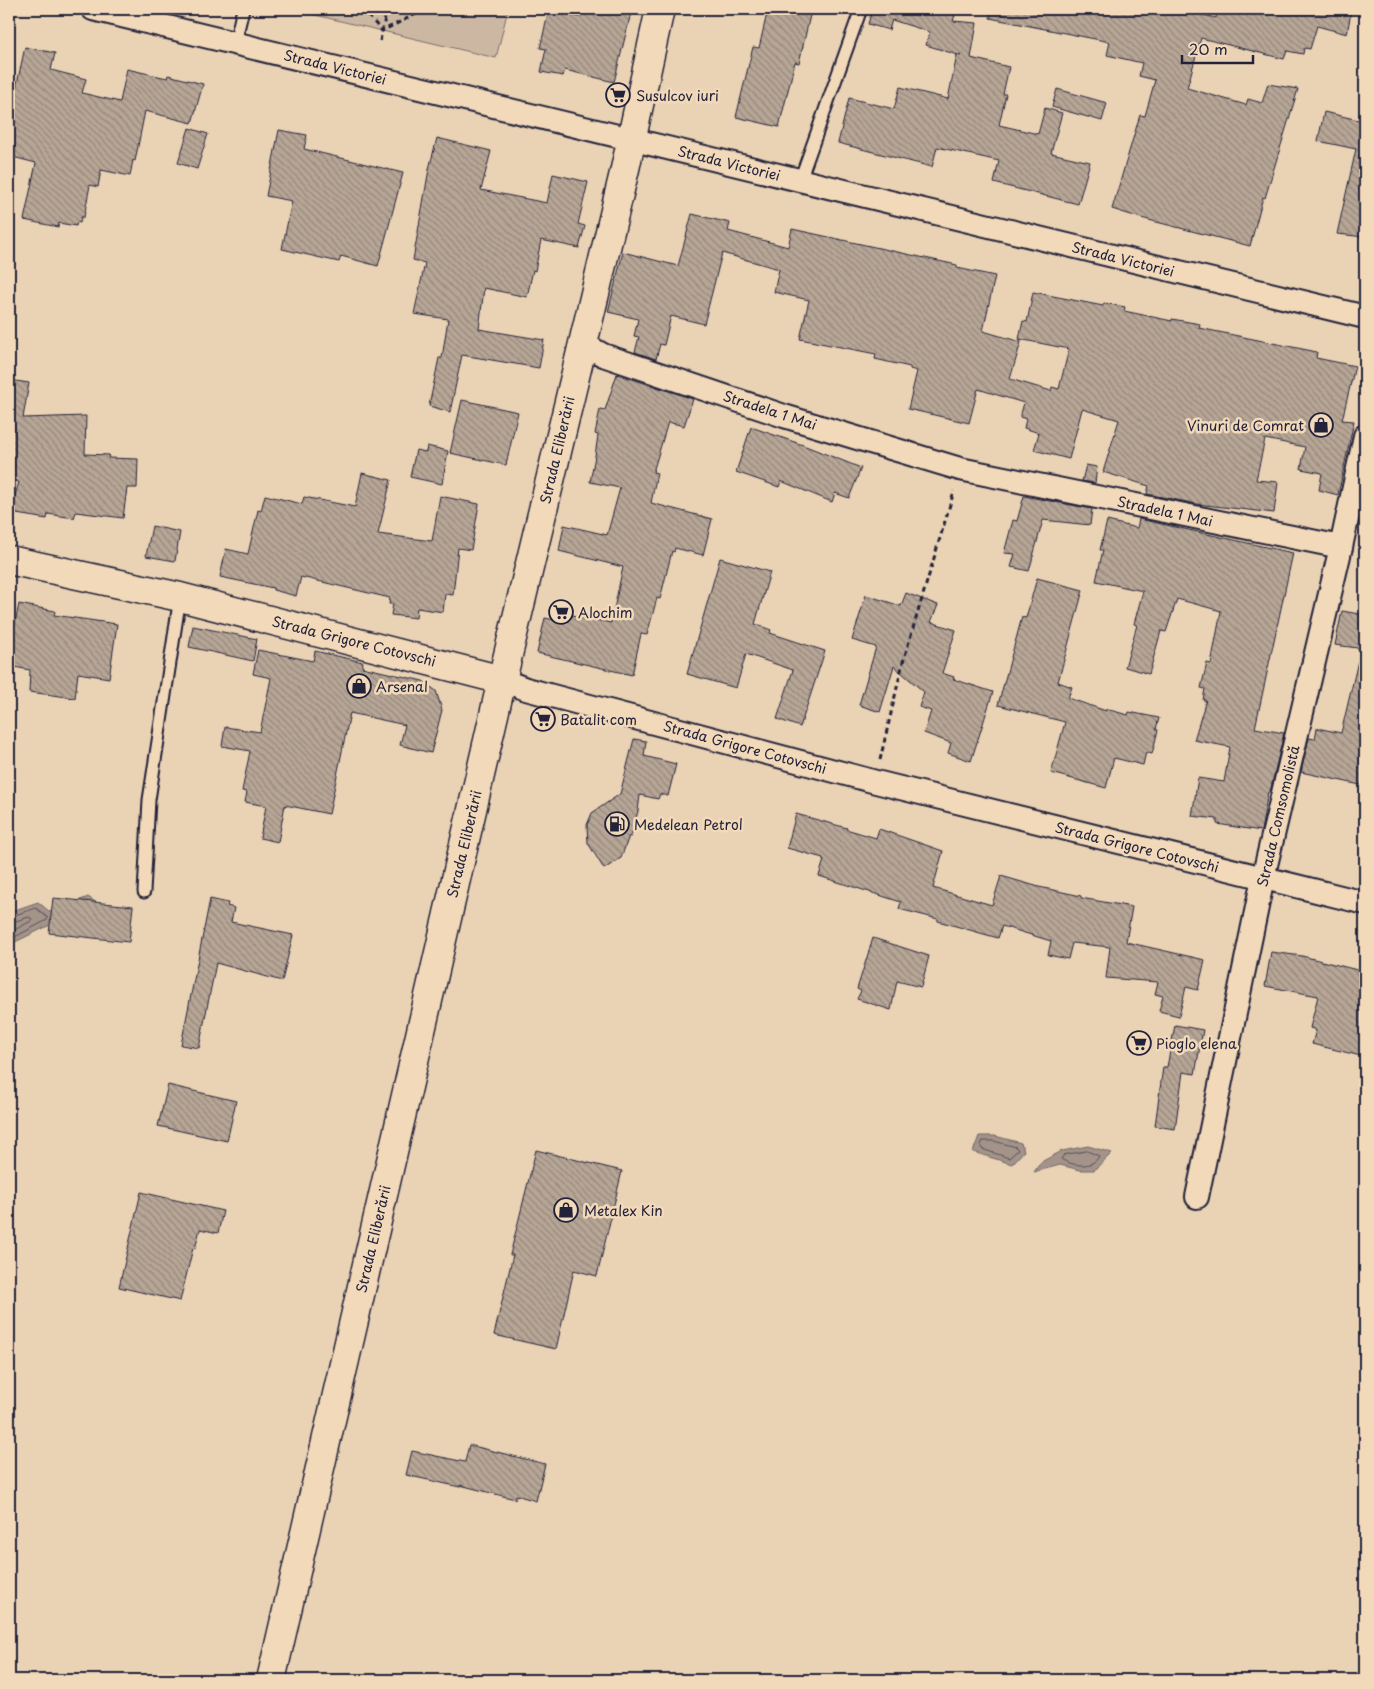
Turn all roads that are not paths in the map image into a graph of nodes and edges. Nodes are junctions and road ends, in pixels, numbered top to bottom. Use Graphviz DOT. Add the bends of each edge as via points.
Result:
graph roads {
  1 [pos="93,9"];
  2 [pos="243,9"];
  3 [pos="660,9"];
  4 [pos="861,9"];
  5 [pos="234,43"];
  6 [pos="632,139"];
  7 [pos="800,180"];
  8 [pos="1365,318"];
  9 [pos="582,343"];
  10 [pos="1365,436"];
  11 [pos="1341,547"];
  12 [pos="9,560"];
  13 [pos="180,597"];
  14 [pos="502,680"];
  15 [pos="1263,878"];
  16 [pos="144,892"];
  17 [pos="1365,903"];
  18 [pos="1197,1197"];
  19 [pos="271,1680"];
  1 -- 5 [label="street, Strada Victoriei"];
  2 -- 5 [label="lane"];
  3 -- 6 [label="main road, Strada Eliberării"];
  4 -- 7 [label="lane"];
  5 -- 6 [label="street, Strada Victoriei"];
  6 -- 7 [label="street, Strada Victoriei"];
  6 -- 9 [label="main road, Strada Eliberării"];
  7 -- 8 [label="street, Strada Victoriei"];
  9 -- 11 [label="street, Stradela 1 Mai" via="603,355 784,416 960,469"];
  9 -- 14 [label="main road, Strada Eliberării"];
  10 -- 11 [label="street, Strada Comsomolistă"];
  11 -- 15 [label="street, Strada Comsomolistă"];
  12 -- 13 [label="main road, Strada Grigore Cotovschi"];
  13 -- 14 [label="main road, Strada Grigore Cotovschi"];
  13 -- 16 [label="lane" via="149,800"];
  14 -- 15 [label="street, Strada Grigore Cotovschi" via="876,782"];
  14 -- 19 [label="main road, Strada Eliberării"];
  15 -- 17 [label="street, Strada Grigore Cotovschi"];
  15 -- 18 [label="street, Strada Comsomolistă"];
}
